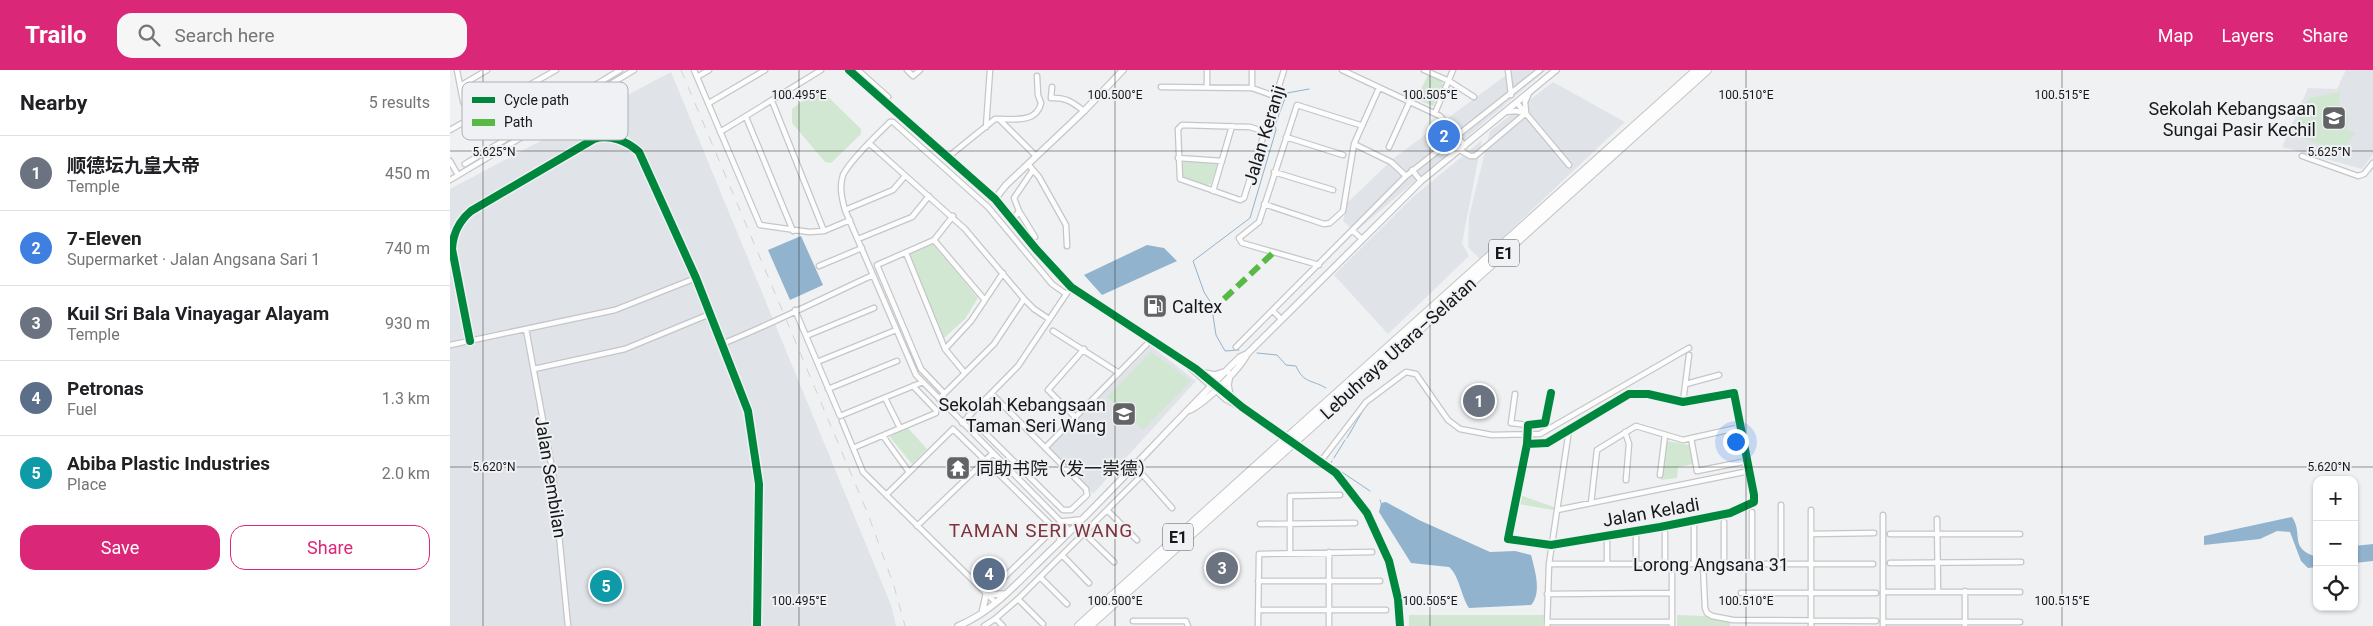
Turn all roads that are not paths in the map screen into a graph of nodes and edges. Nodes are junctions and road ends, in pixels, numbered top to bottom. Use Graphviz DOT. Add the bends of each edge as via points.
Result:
graph roads {
  1 [pos="456,70"];
  2 [pos="487,70"];
  3 [pos="556,70"];
  4 [pos="620,70"];
  5 [pos="634,70"];
  6 [pos="694,70"];
  7 [pos="709,70"];
  8 [pos="765,70"];
  9 [pos="821,70"];
  10 [pos="849,70"];
  11 [pos="858,70"];
  12 [pos="906,70"];
  13 [pos="920,70"];
  14 [pos="990,70"];
  15 [pos="1122,70"];
  16 [pos="1206,70"];
  17 [pos="1252,70"];
  18 [pos="1284,70"];
  19 [pos="1342,70"];
  20 [pos="1424,70"];
  21 [pos="1453,70"];
  22 [pos="1502,70"];
  23 [pos="1540,70"];
  24 [pos="1556,70"];
  25 [pos="1697,70"];
  26 [pos="1707,70"];
  27 [pos="1508,72"];
  28 [pos="1037,76"];
  29 [pos="697,77"];
  30 [pos="1448,81"];
  31 [pos="467,82"];
  32 [pos="535,82"];
  33 [pos="600,82"];
  34 [pos="614,82"];
  35 [pos="460,86"];
  36 [pos="1052,87"];
  37 [pos="1161,87"];
  38 [pos="1207,87"];
  39 [pos="1252,88"];
  40 [pos="1378,88"];
  41 [pos="1529,93"];
  42 [pos="462,95"];
  43 [pos="1511,95"];
  44 [pos="888,97"];
  45 [pos="1474,97"];
  46 [pos="1277,98"];
  47 [pos="772,101"];
  48 [pos="1409,102"];
  49 [pos="1517,102"];
  50 [pos="709,103"];
  51 [pos="1084,111"];
  52 [pos="1506,112"];
  53 [pos="1435,113"];
  54 [pos="1526,113"];
  55 [pos="746,117"];
  56 [pos="999,119"];
  57 [pos="462,124"];
  58 [pos="1360,125"];
  59 [pos="986,126"];
  60 [pos="1232,126"];
  61 [pos="450,130"];
  62 [pos="720,132"];
  63 [pos="1266,132"];
  64 [pos="1457,135"];
  65 [pos="1286,137"];
  66 [pos="505,140"];
  67 [pos="594,140"];
  68 [pos="614,140"];
  69 [pos="515,141"];
  70 [pos="870,144"];
  71 [pos="1354,144"];
  72 [pos="1389,147"];
  73 [pos="1462,148"];
  74 [pos="1343,155"];
  75 [pos="478,156"];
  76 [pos="1036,156"];
  77 [pos="2302,156"];
  78 [pos="948,157"];
  79 [pos="1178,158"];
  80 [pos="450,161"];
  81 [pos="481,161"];
  82 [pos="1222,161"];
  83 [pos="2373,163"];
  84 [pos="465,164"];
  85 [pos="1028,164"];
  86 [pos="1569,165"];
  87 [pos="1033,170"];
  88 [pos="1412,170"];
  89 [pos="1274,172"];
  90 [pos="458,175"];
  91 [pos="905,176"];
  92 [pos="1406,176"];
  93 [pos="450,180"];
  94 [pos="1421,181"];
  95 [pos="1333,190"];
  96 [pos="1213,191"];
  97 [pos="929,196"];
  98 [pos="995,199"];
  99 [pos="1264,204"];
  100 [pos="846,210"];
  101 [pos="1019,211"];
  102 [pos="953,216"];
  103 [pos="850,220"];
  104 [pos="1012,220"];
  105 [pos="793,231"];
  106 [pos="824,231"];
  107 [pos="1353,231"];
  108 [pos="1035,237"];
  109 [pos="858,239"];
  110 [pos="1362,239"];
  111 [pos="934,240"];
  112 [pos="1067,246"];
  113 [pos="862,248"];
  114 [pos="906,253"];
  115 [pos="1319,264"];
  116 [pos="818,266"];
  117 [pos="1003,273"];
  118 [pos="874,275"];
  119 [pos="696,278"];
  120 [pos="1071,287"];
  121 [pos="1066,294"];
  122 [pos="984,299"];
  123 [pos="1024,299"];
  124 [pos="1278,306"];
  125 [pos="874,308"];
  126 [pos="795,310"];
  127 [pos="1273,311"];
  128 [pos="710,314"];
  129 [pos="1284,317"];
  130 [pos="1049,319"];
  131 [pos="526,330"];
  132 [pos="896,330"];
  133 [pos="1053,331"];
  134 [pos="806,336"];
  135 [pos="1151,340"];
  136 [pos="470,341"];
  137 [pos="722,344"];
  138 [pos="450,345"];
  139 [pos="1236,346"];
  140 [pos="1689,348"];
  141 [pos="945,349"];
  142 [pos="1084,349"];
  143 [pos="1689,355"];
  144 [pos="897,361"];
  145 [pos="817,362"];
  146 [pos="534,368"];
  147 [pos="964,372"];
  148 [pos="1228,372"];
  149 [pos="1119,373"];
  150 [pos="1200,374"];
  151 [pos="1719,375"];
  152 [pos="923,382"];
  153 [pos="1686,384"];
  154 [pos="913,386"];
  155 [pos="1214,386"];
  156 [pos="828,389"];
  157 [pos="944,393"];
  158 [pos="1551,393"];
  159 [pos="992,394"];
  160 [pos="1515,394"];
  161 [pos="1203,396"];
  162 [pos="885,398"];
  163 [pos="1228,398"];
  164 [pos="938,399"];
  165 [pos="1684,402"];
  166 [pos="968,416"];
  167 [pos="1075,417"];
  168 [pos="842,421"];
  169 [pos="962,422"];
  170 [pos="1528,425"];
  171 [pos="1741,427"];
  172 [pos="900,428"];
  173 [pos="1569,430"];
  174 [pos="1625,432"];
  175 [pos="1299,433"];
  176 [pos="1528,434"];
  177 [pos="1665,434"];
  178 [pos="883,436"];
  179 [pos="1691,438"];
  180 [pos="1527,444"];
  181 [pos="853,448"];
  182 [pos="1044,448"];
  183 [pos="1280,450"];
  184 [pos="993,453"];
  185 [pos="986,460"];
  186 [pos="1321,461"];
  187 [pos="1747,461"];
  188 [pos="1134,466"];
  189 [pos="1749,471"];
  190 [pos="909,472"];
  191 [pos="1142,475"];
  192 [pos="1660,475"];
  193 [pos="1626,480"];
  194 [pos="886,495"];
  195 [pos="1340,495"];
  196 [pos="1591,503"];
  197 [pos="1781,505"];
  198 [pos="1172,508"];
  199 [pos="1107,510"];
  200 [pos="1558,510"];
  201 [pos="1811,510"];
  202 [pos="1752,512"];
  203 [pos="1882,515"];
  204 [pos="1937,518"];
  205 [pos="1082,519"];
  206 [pos="1061,522"];
  207 [pos="1724,522"];
  208 [pos="1355,523"];
  209 [pos="1260,524"];
  210 [pos="1290,524"];
  211 [pos="917,526"];
  212 [pos="1694,526"];
  213 [pos="1054,528"];
  214 [pos="1070,531"];
  215 [pos="1084,532"];
  216 [pos="1665,533"];
  217 [pos="1874,533"];
  218 [pos="1937,533"];
  219 [pos="1811,534"];
  220 [pos="1890,534"];
  221 [pos="2020,534"];
  222 [pos="1636,536"];
  223 [pos="1137,540"];
  224 [pos="1059,542"];
  225 [pos="1607,542"];
  226 [pos="1551,545"];
  227 [pos="1290,552"];
  228 [pos="1329,552"];
  229 [pos="1372,552"];
  230 [pos="1062,555"];
  231 [pos="1114,562"];
  232 [pos="1938,562"];
  233 [pos="2021,562"];
  234 [pos="1890,563"];
  235 [pos="1549,564"];
  236 [pos="1608,564"];
  237 [pos="1636,564"];
  238 [pos="1665,564"];
  239 [pos="1672,564"];
  240 [pos="1694,564"];
  241 [pos="1703,564"];
  242 [pos="1724,564"];
  243 [pos="1752,564"];
  244 [pos="1781,564"];
  245 [pos="1811,564"];
  246 [pos="1873,564"];
  247 [pos="1040,577"];
  248 [pos="1258,581"];
  249 [pos="1328,581"];
  250 [pos="1380,581"];
  251 [pos="1089,583"];
  252 [pos="1965,591"];
  253 [pos="1007,592"];
  254 [pos="1883,592"];
  255 [pos="1938,592"];
  256 [pos="2020,592"];
  257 [pos="1672,593"];
  258 [pos="1741,593"];
  259 [pos="1811,593"];
  260 [pos="1876,593"];
  261 [pos="1547,594"];
  262 [pos="986,596"];
  263 [pos="1018,599"];
  264 [pos="993,604"];
  265 [pos="1067,604"];
  266 [pos="1258,610"];
  267 [pos="1328,610"];
  268 [pos="1386,610"];
  269 [pos="981,614"];
  270 [pos="996,619"];
  271 [pos="1133,621"];
  272 [pos="1876,621"];
  273 [pos="2020,622"];
  274 [pos="968,624"];
  275 [pos="1043,624"];
  276 [pos="1547,624"];
  277 [pos="1672,624"];
  278 [pos="1811,624"];
  279 [pos="1883,624"];
  280 [pos="1965,624"];
  281 [pos="568,626"];
  282 [pos="757,626"];
  283 [pos="958,626"];
  284 [pos="984,626"];
  285 [pos="1003,626"];
  286 [pos="1079,626"];
  287 [pos="1089,626"];
  288 [pos="1188,626"];
  289 [pos="1258,626"];
  290 [pos="1328,626"];
  291 [pos="1400,626"];
  1 -- 35 [label="street"];
  2 -- 31 [label="street"];
  3 -- 32 [label="street"];
  4 -- 33 [label="street"];
  5 -- 34 [label="street"];
  6 -- 29 [label="street"];
  7 -- 29 [label="street"];
  8 -- 50 [label="street"];
  9 -- 47 [label="street"];
  10 -- 78 [label="street"];
  11 -- 44 [label="street"];
  12 -- 13 [label="street" via="913,76"];
  14 -- 59 [label="street"];
  15 -- 51 [label="street"];
  16 -- 38 [label="street"];
  17 -- 39 [label="street"];
  18 -- 46 [label="street, Jalan Keranji"];
  19 -- 40 [label="street"];
  20 -- 30 [label="street"];
  21 -- 30 [label="street"];
  22 -- 27 [label="street"];
  23 -- 43 [label="street"];
  24 -- 41 [label="street"];
  25 -- 175 [label="highway, Lebuhraya Utara–Selatan / E1"];
  26 -- 175 [label="highway, Lebuhraya Utara–Selatan / E1"];
  27 -- 43 [label="street"];
  28 -- 56 [label="street" via="1041,103 1038,111 1027,118"];
  29 -- 50 [label="street"];
  30 -- 45 [label="street"];
  30 -- 53 [label="street"];
  35 -- 42 [label="street"];
  36 -- 51 [label="street" via="1051,98 1069,100"];
  37 -- 38 [label="street"];
  38 -- 39 [label="street"];
  39 -- 46 [label="street"];
  40 -- 48 [label="street"];
  40 -- 58 [label="street"];
  41 -- 49 [label="street"];
  41 -- 54 [label="street" via="1525,102"];
  43 -- 64 [label="street"];
  46 -- 63 [label="street, Jalan Keranji"];
  47 -- 55 [label="street"];
  47 -- 106 [label="street"];
  48 -- 53 [label="street"];
  48 -- 72 [label="street"];
  49 -- 52 [label="street"];
  49 -- 54 [label="street"];
  50 -- 62 [label="street"];
  51 -- 76 [label="street"];
  52 -- 54 [label="street"];
  52 -- 73 [label="street"];
  53 -- 64 [label="street"];
  54 -- 73 [label="street" via="1473,156"];
  54 -- 86 [label="street"];
  55 -- 62 [label="street"];
  55 -- 105 [label="street"];
  56 -- 59 [label="street"];
  56 -- 76 [label="street"];
  57 -- 61 [label="street"];
  58 -- 65 [label="street" via="1298,105"];
  58 -- 71 [label="street"];
  59 -- 78 [label="street"];
  60 -- 63 [label="street"];
  60 -- 79 [label="street" via="1179,127"];
  60 -- 82 [label="street"];
  62 -- 105 [label="street" via="758,223 763,227"];
  63 -- 96 [label="street, Jalan Keranji" via="1242,199"];
  64 -- 73 [label="street"];
  64 -- 88 [label="street"];
  65 -- 74 [label="street"];
  65 -- 89 [label="street"];
  66 -- 75 [label="street"];
  67 -- 136 [label="street" via="471,211 461,220 452,240 452,249"];
  68 -- 119 [label="street" via="623,141 639,152"];
  69 -- 81 [label="street"];
  70 -- 91 [label="street"];
  70 -- 100 [label="street" via="843,176 841,191"];
  70 -- 121 [label="street" via="893,122 988,207 1052,284"];
  71 -- 92 [label="street" via="1391,162"];
  71 -- 99 [label="street" via="1343,211 1330,223 1324,224"];
  73 -- 94 [label="street"];
  75 -- 81 [label="street"];
  75 -- 84 [label="street"];
  76 -- 85 [label="street"];
  77 -- 83 [label="street" via="2358,176"];
  78 -- 98 [label="street"];
  79 -- 82 [label="street"];
  79 -- 96 [label="street" via="1180,178"];
  80 -- 90 [label="street"];
  81 -- 90 [label="street"];
  82 -- 96 [label="street"];
  85 -- 87 [label="street"];
  85 -- 98 [label="street"];
  87 -- 101 [label="street" via="1014,198"];
  87 -- 112 [label="street" via="1066,225"];
  88 -- 92 [label="street"];
  88 -- 94 [label="street"];
  89 -- 95 [label="street"];
  89 -- 99 [label="street"];
  90 -- 93 [label="street"];
  91 -- 97 [label="street"];
  91 -- 100 [label="street" via="893,190"];
  92 -- 107 [label="street"];
  94 -- 110 [label="street"];
  97 -- 102 [label="street"];
  97 -- 109 [label="street" via="912,217"];
  98 -- 104 [label="street"];
  99 -- 115 [label="street" via="1257,224 1240,237 1242,243"];
  100 -- 103 [label="street"];
  101 -- 104 [label="street"];
  101 -- 108 [label="street"];
  102 -- 111 [label="street"];
  102 -- 117 [label="street"];
  103 -- 106 [label="street"];
  103 -- 109 [label="street"];
  104 -- 120 [label="street"];
  105 -- 106 [label="street"];
  107 -- 110 [label="street"];
  107 -- 115 [label="street"];
  109 -- 113 [label="street"];
  110 -- 129 [label="street"];
  111 -- 114 [label="street"];
  111 -- 122 [label="street"];
  113 -- 116 [label="street"];
  113 -- 118 [label="street"];
  114 -- 141 [label="street"];
  114 -- 157 [label="street" via="877,265 921,369"];
  115 -- 124 [label="street"];
  117 -- 122 [label="street"];
  117 -- 123 [label="street"];
  118 -- 126 [label="street"];
  118 -- 132 [label="street"];
  119 -- 128 [label="street"];
  119 -- 131 [label="street" via="615,310"];
  120 -- 121 [label="street"];
  120 -- 135 [label="street"];
  121 -- 130 [label="street"];
  122 -- 141 [label="street" via="971,321"];
  123 -- 130 [label="street"];
  123 -- 147 [label="street" via="994,344"];
  124 -- 127 [label="street"];
  124 -- 129 [label="street"];
  125 -- 134 [label="street"];
  126 -- 134 [label="street"];
  126 -- 137 [label="street" via="775,323"];
  127 -- 129 [label="street"];
  127 -- 139 [label="street"];
  128 -- 137 [label="street"];
  128 -- 146 [label="street" via="625,349"];
  129 -- 148 [label="street" via="1244,360"];
  130 -- 159 [label="street" via="1018,366"];
  131 -- 136 [label="street"];
  131 -- 146 [label="street, Jalan Sembilan"];
  132 -- 145 [label="street"];
  132 -- 152 [label="street" via="916,375"];
  133 -- 142 [label="street"];
  134 -- 145 [label="street"];
  135 -- 149 [label="street"];
  135 -- 150 [label="street"];
  136 -- 138 [label="street"];
  137 -- 282 [label="street" via="748,411 758,473"];
  140 -- 176 [label="street" via="1545,433"];
  141 -- 147 [label="street"];
  142 -- 149 [label="street"];
  142 -- 167 [label="street" via="1048,390"];
  143 -- 153 [label="street"];
  144 -- 156 [label="street"];
  145 -- 156 [label="street"];
  146 -- 281 [label="street, Jalan Sembilan" via="553,474"];
  147 -- 157 [label="street"];
  148 -- 150 [label="street"];
  148 -- 155 [label="street"];
  148 -- 163 [label="street"];
  149 -- 167 [label="street"];
  150 -- 155 [label="street"];
  150 -- 161 [label="street"];
  151 -- 153 [label="street"];
  152 -- 154 [label="street"];
  152 -- 164 [label="street"];
  153 -- 165 [label="street"];
  154 -- 162 [label="street"];
  154 -- 172 [label="street" via="936,411"];
  155 -- 161 [label="street"];
  155 -- 163 [label="street"];
  156 -- 162 [label="street" via="841,416"];
  157 -- 164 [label="street"];
  158 -- 170 [label="street" via="1545,423"];
  159 -- 166 [label="street"];
  159 -- 182 [label="street"];
  160 -- 170 [label="street" via="1511,422"];
  161 -- 163 [label="street"];
  161 -- 188 [label="street"];
  162 -- 172 [label="street"];
  163 -- 186 [label="street"];
  164 -- 169 [label="street"];
  165 -- 171 [label="street" via="1734,393"];
  165 -- 173 [label="street" via="1648,394 1629,394"];
  166 -- 169 [label="street"];
  166 -- 182 [label="street" via="1063,510 1071,510 1087,495 1086,489"];
  167 -- 182 [label="street"];
  168 -- 181 [label="street"];
  169 -- 184 [label="street"];
  170 -- 176 [label="street"];
  171 -- 179 [label="street"];
  171 -- 187 [label="street"];
  172 -- 178 [label="street"];
  173 -- 180 [label="street" via="1547,443"];
  173 -- 200 [label="street"];
  174 -- 177 [label="street" via="1640,426"];
  174 -- 193 [label="street" via="1629,442"];
  174 -- 196 [label="street" via="1597,450"];
  175 -- 183 [label="highway, Lebuhraya Utara–Selatan / E1, bridge"];
  176 -- 180 [label="street"];
  176 -- 186 [label="street" via="1492,435 1460,429 1448,420 1416,374 1406,372 1366,402"];
  177 -- 179 [label="street" via="1679,439"];
  177 -- 192 [label="street"];
  178 -- 181 [label="street"];
  178 -- 190 [label="street"];
  179 -- 187 [label="street" via="1697,471"];
  180 -- 226 [label="street, Jalan Keladi" via="1508,539"];
  181 -- 194 [label="street" via="861,469"];
  183 -- 286 [label="highway, Lebuhraya Utara–Selatan / E1"];
  183 -- 287 [label="highway, Lebuhraya Utara–Selatan / E1"];
  184 -- 185 [label="street"];
  184 -- 206 [label="street"];
  185 -- 190 [label="street" via="953,429"];
  185 -- 211 [label="street"];
  185 -- 213 [label="street"];
  186 -- 291 [label="street" via="1348,486 1367,513 1394,579"];
  187 -- 189 [label="street"];
  188 -- 191 [label="street"];
  188 -- 205 [label="street"];
  189 -- 196 [label="street"];
  189 -- 226 [label="street, Jalan Keladi" via="1754,502 1748,506 1721,514"];
  190 -- 194 [label="street"];
  191 -- 198 [label="street"];
  191 -- 199 [label="street"];
  194 -- 211 [label="street"];
  195 -- 210 [label="street" via="1290,496"];
  196 -- 200 [label="street"];
  197 -- 244 [label="street"];
  199 -- 215 [label="street"];
  199 -- 223 [label="street"];
  200 -- 226 [label="street"];
  201 -- 219 [label="street"];
  202 -- 243 [label="street"];
  203 -- 254 [label="street"];
  204 -- 218 [label="street"];
  205 -- 206 [label="street"];
  205 -- 214 [label="street"];
  206 -- 213 [label="street"];
  206 -- 214 [label="street"];
  206 -- 224 [label="street"];
  207 -- 242 [label="street"];
  208 -- 210 [label="street"];
  209 -- 210 [label="street"];
  210 -- 227 [label="street"];
  211 -- 262 [label="street"];
  212 -- 240 [label="street"];
  213 -- 262 [label="street"];
  214 -- 224 [label="street"];
  215 -- 230 [label="street"];
  215 -- 231 [label="street"];
  216 -- 238 [label="street"];
  217 -- 219 [label="street"];
  218 -- 220 [label="street"];
  218 -- 221 [label="street"];
  218 -- 232 [label="street"];
  219 -- 245 [label="street"];
  222 -- 237 [label="street"];
  224 -- 253 [label="street"];
  225 -- 236 [label="street"];
  226 -- 235 [label="street"];
  227 -- 228 [label="street"];
  227 -- 248 [label="street" via="1259,554"];
  228 -- 229 [label="street"];
  228 -- 249 [label="street"];
  230 -- 247 [label="street"];
  230 -- 251 [label="street"];
  232 -- 233 [label="street"];
  232 -- 234 [label="street"];
  232 -- 255 [label="street"];
  235 -- 236 [label="street, Lorong Angsana 31"];
  235 -- 261 [label="street"];
  236 -- 237 [label="street, Lorong Angsana 31"];
  237 -- 238 [label="street, Lorong Angsana 31"];
  238 -- 239 [label="street, Lorong Angsana 31"];
  239 -- 240 [label="street, Lorong Angsana 31"];
  239 -- 257 [label="street"];
  240 -- 241 [label="street, Lorong Angsana 31"];
  241 -- 242 [label="street, Lorong Angsana 31"];
  241 -- 278 [label="street" via="1706,611 1712,616 1742,621"];
  242 -- 243 [label="street, Lorong Angsana 31"];
  243 -- 244 [label="street, Lorong Angsana 31"];
  244 -- 245 [label="street, Lorong Angsana 31"];
  245 -- 246 [label="street, Lorong Angsana 31"];
  245 -- 259 [label="street"];
  247 -- 263 [label="street"];
  247 -- 265 [label="street"];
  248 -- 249 [label="street"];
  248 -- 266 [label="street"];
  249 -- 250 [label="street"];
  249 -- 267 [label="street"];
  252 -- 255 [label="street"];
  252 -- 256 [label="street"];
  252 -- 280 [label="street"];
  253 -- 262 [label="street"];
  253 -- 264 [label="street"];
  254 -- 255 [label="street"];
  254 -- 279 [label="street"];
  257 -- 261 [label="street"];
  257 -- 277 [label="street"];
  258 -- 259 [label="street"];
  259 -- 260 [label="street"];
  259 -- 278 [label="street"];
  261 -- 276 [label="street"];
  262 -- 264 [label="street"];
  262 -- 269 [label="street"];
  263 -- 270 [label="street"];
  263 -- 275 [label="street"];
  264 -- 269 [label="street"];
  266 -- 267 [label="street"];
  266 -- 289 [label="street"];
  267 -- 268 [label="street"];
  267 -- 290 [label="street"];
  269 -- 274 [label="street"];
  270 -- 284 [label="street"];
  270 -- 285 [label="street"];
  271 -- 288 [label="street" via="1186,621"];
  272 -- 278 [label="street"];
  273 -- 280 [label="street"];
  274 -- 283 [label="street"];
  276 -- 277 [label="street"];
  279 -- 280 [label="street"];
}
